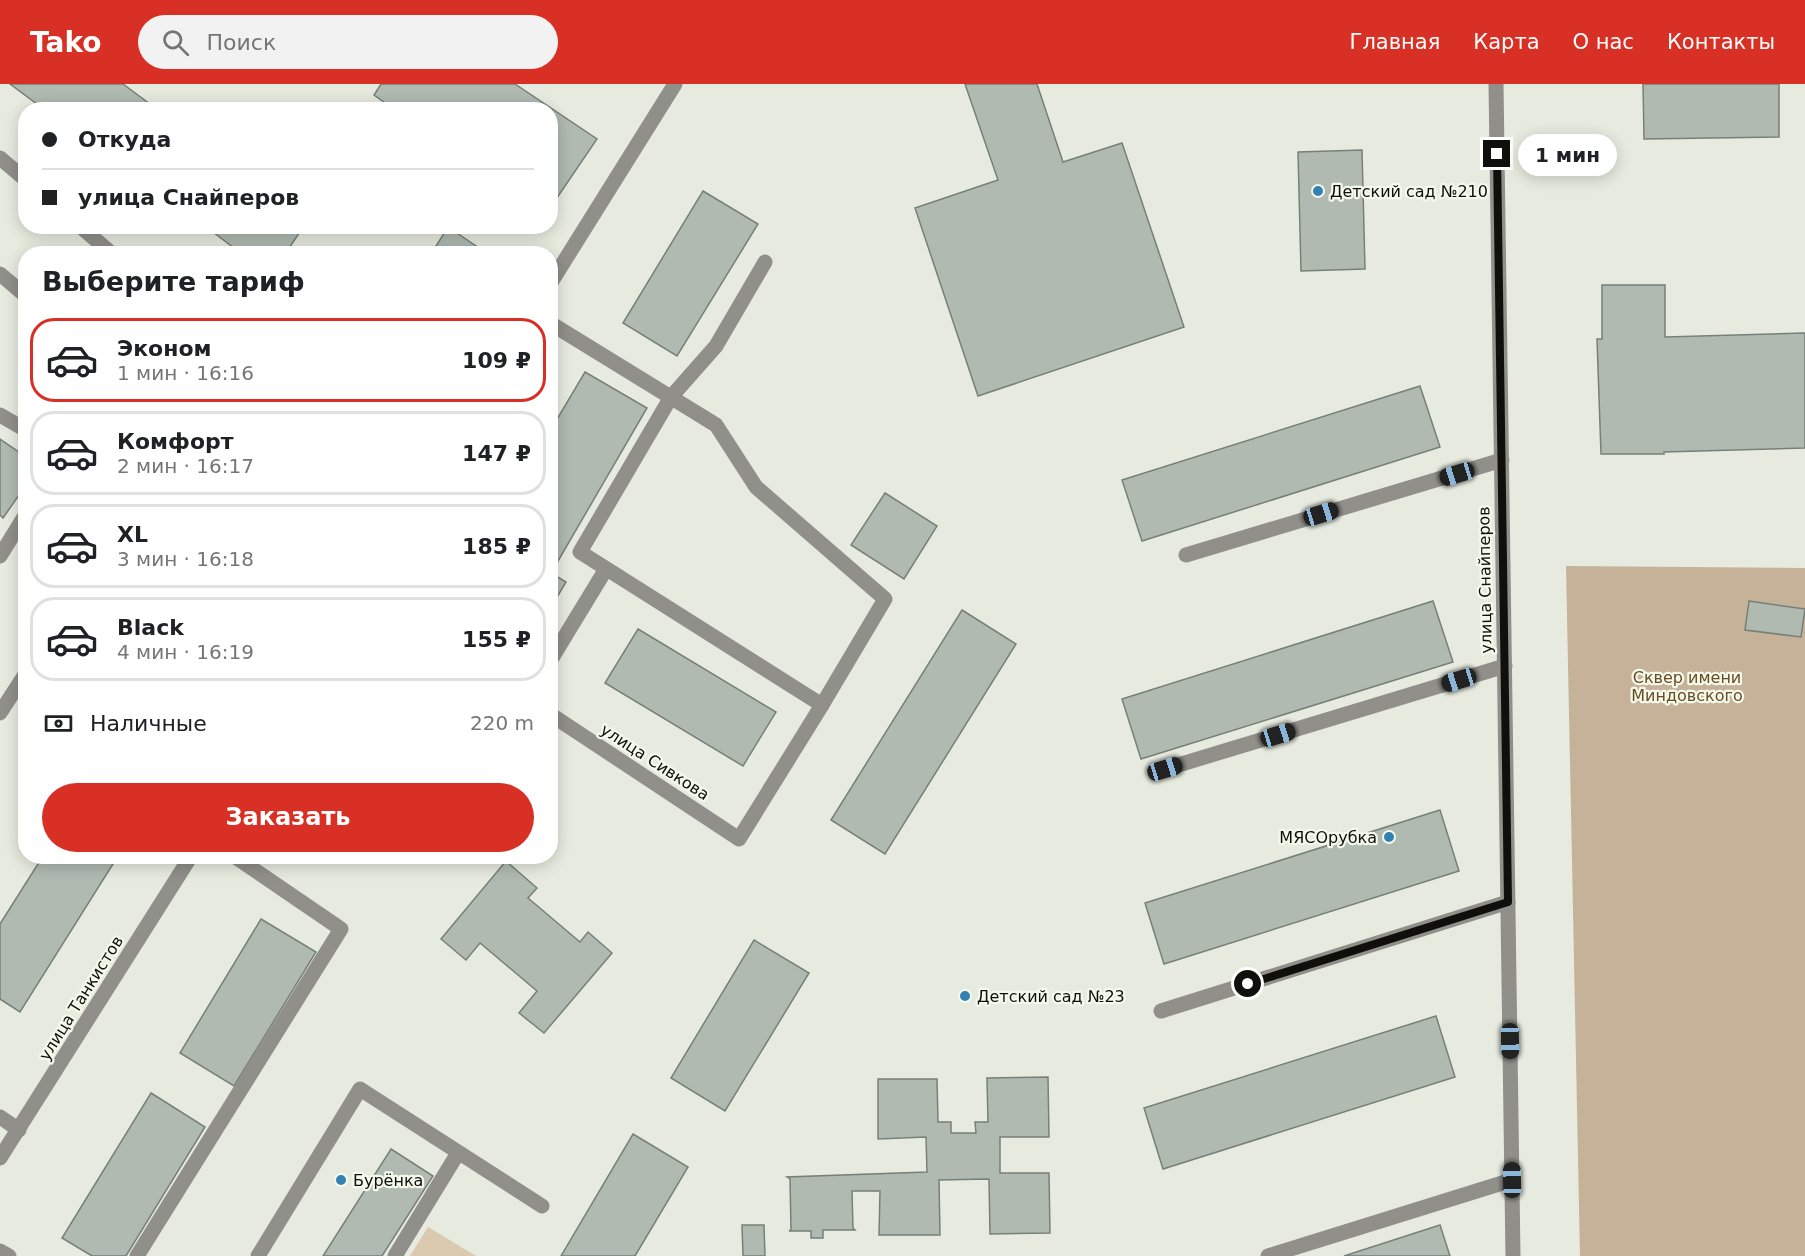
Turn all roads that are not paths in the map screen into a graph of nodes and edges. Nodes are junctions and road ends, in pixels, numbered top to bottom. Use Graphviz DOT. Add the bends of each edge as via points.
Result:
graph roads {
  1 [pos="675,84"];
  2 [pos="1496,84"];
  3 [pos="0,158"];
  4 [pos="18,173"];
  5 [pos="89,234"];
  6 [pos="103,246"];
  7 [pos="765,262"];
  8 [pos="558,271"];
  9 [pos="0,274"];
  10 [pos="18,289"];
  11 [pos="558,328"];
  12 [pos="671,397"];
  13 [pos="0,415"];
  14 [pos="18,425"];
  15 [pos="1502,460"];
  16 [pos="18,527"];
  17 [pos="1185,555"];
  18 [pos="0,556"];
  19 [pos="606,569"];
  20 [pos="558,648"];
  21 [pos="1504,666"];
  22 [pos="18,685"];
  23 [pos="822,705"];
  24 [pos="0,713"];
  25 [pos="558,719"];
  26 [pos="1165,769"];
  27 [pos="186,864"];
  28 [pos="246,864"];
  29 [pos="1508,902"];
  30 [pos="1161,1011"];
  31 [pos="0,1117"];
  32 [pos="20,1130"];
  33 [pos="458,1153"];
  34 [pos="0,1158"];
  35 [pos="1512,1180"];
  36 [pos="542,1206"];
  37 [pos="0,1251"];
  38 [pos="9,1256"];
  39 [pos="137,1256"];
  40 [pos="258,1256"];
  41 [pos="395,1256"];
  42 [pos="1268,1256"];
  43 [pos="1513,1256"];
  1 -- 8 [label="street"];
  2 -- 15 [label="street, улица Снайперов"];
  3 -- 4 [label="street"];
  5 -- 6 [label="street"];
  7 -- 12 [label="street" via="716,346"];
  9 -- 10 [label="street"];
  11 -- 12 [label="street"];
  12 -- 19 [label="street" via="580,552"];
  12 -- 23 [label="street" via="717,425 756,487 885,599"];
  13 -- 14 [label="street"];
  15 -- 17 [label="street"];
  15 -- 21 [label="street, улица Снайперов"];
  16 -- 18 [label="street"];
  19 -- 20 [label="street"];
  19 -- 23 [label="street"];
  21 -- 26 [label="street"];
  21 -- 29 [label="street, улица Снайперов"];
  22 -- 24 [label="street"];
  23 -- 25 [label="street, улица Сивкова" via="739,839"];
  27 -- 32 [label="street, улица Танкистов"];
  28 -- 39 [label="street" via="341,929"];
  29 -- 30 [label="street"];
  29 -- 35 [label="street, улица Снайперов"];
  31 -- 32 [label="street"];
  32 -- 34 [label="street, улица Танкистов"];
  33 -- 36 [label="street"];
  33 -- 40 [label="street" via="360,1089"];
  33 -- 41 [label="street"];
  35 -- 42 [label="street"];
  35 -- 43 [label="street, улица Снайперов"];
  37 -- 38 [label="street"];
}
